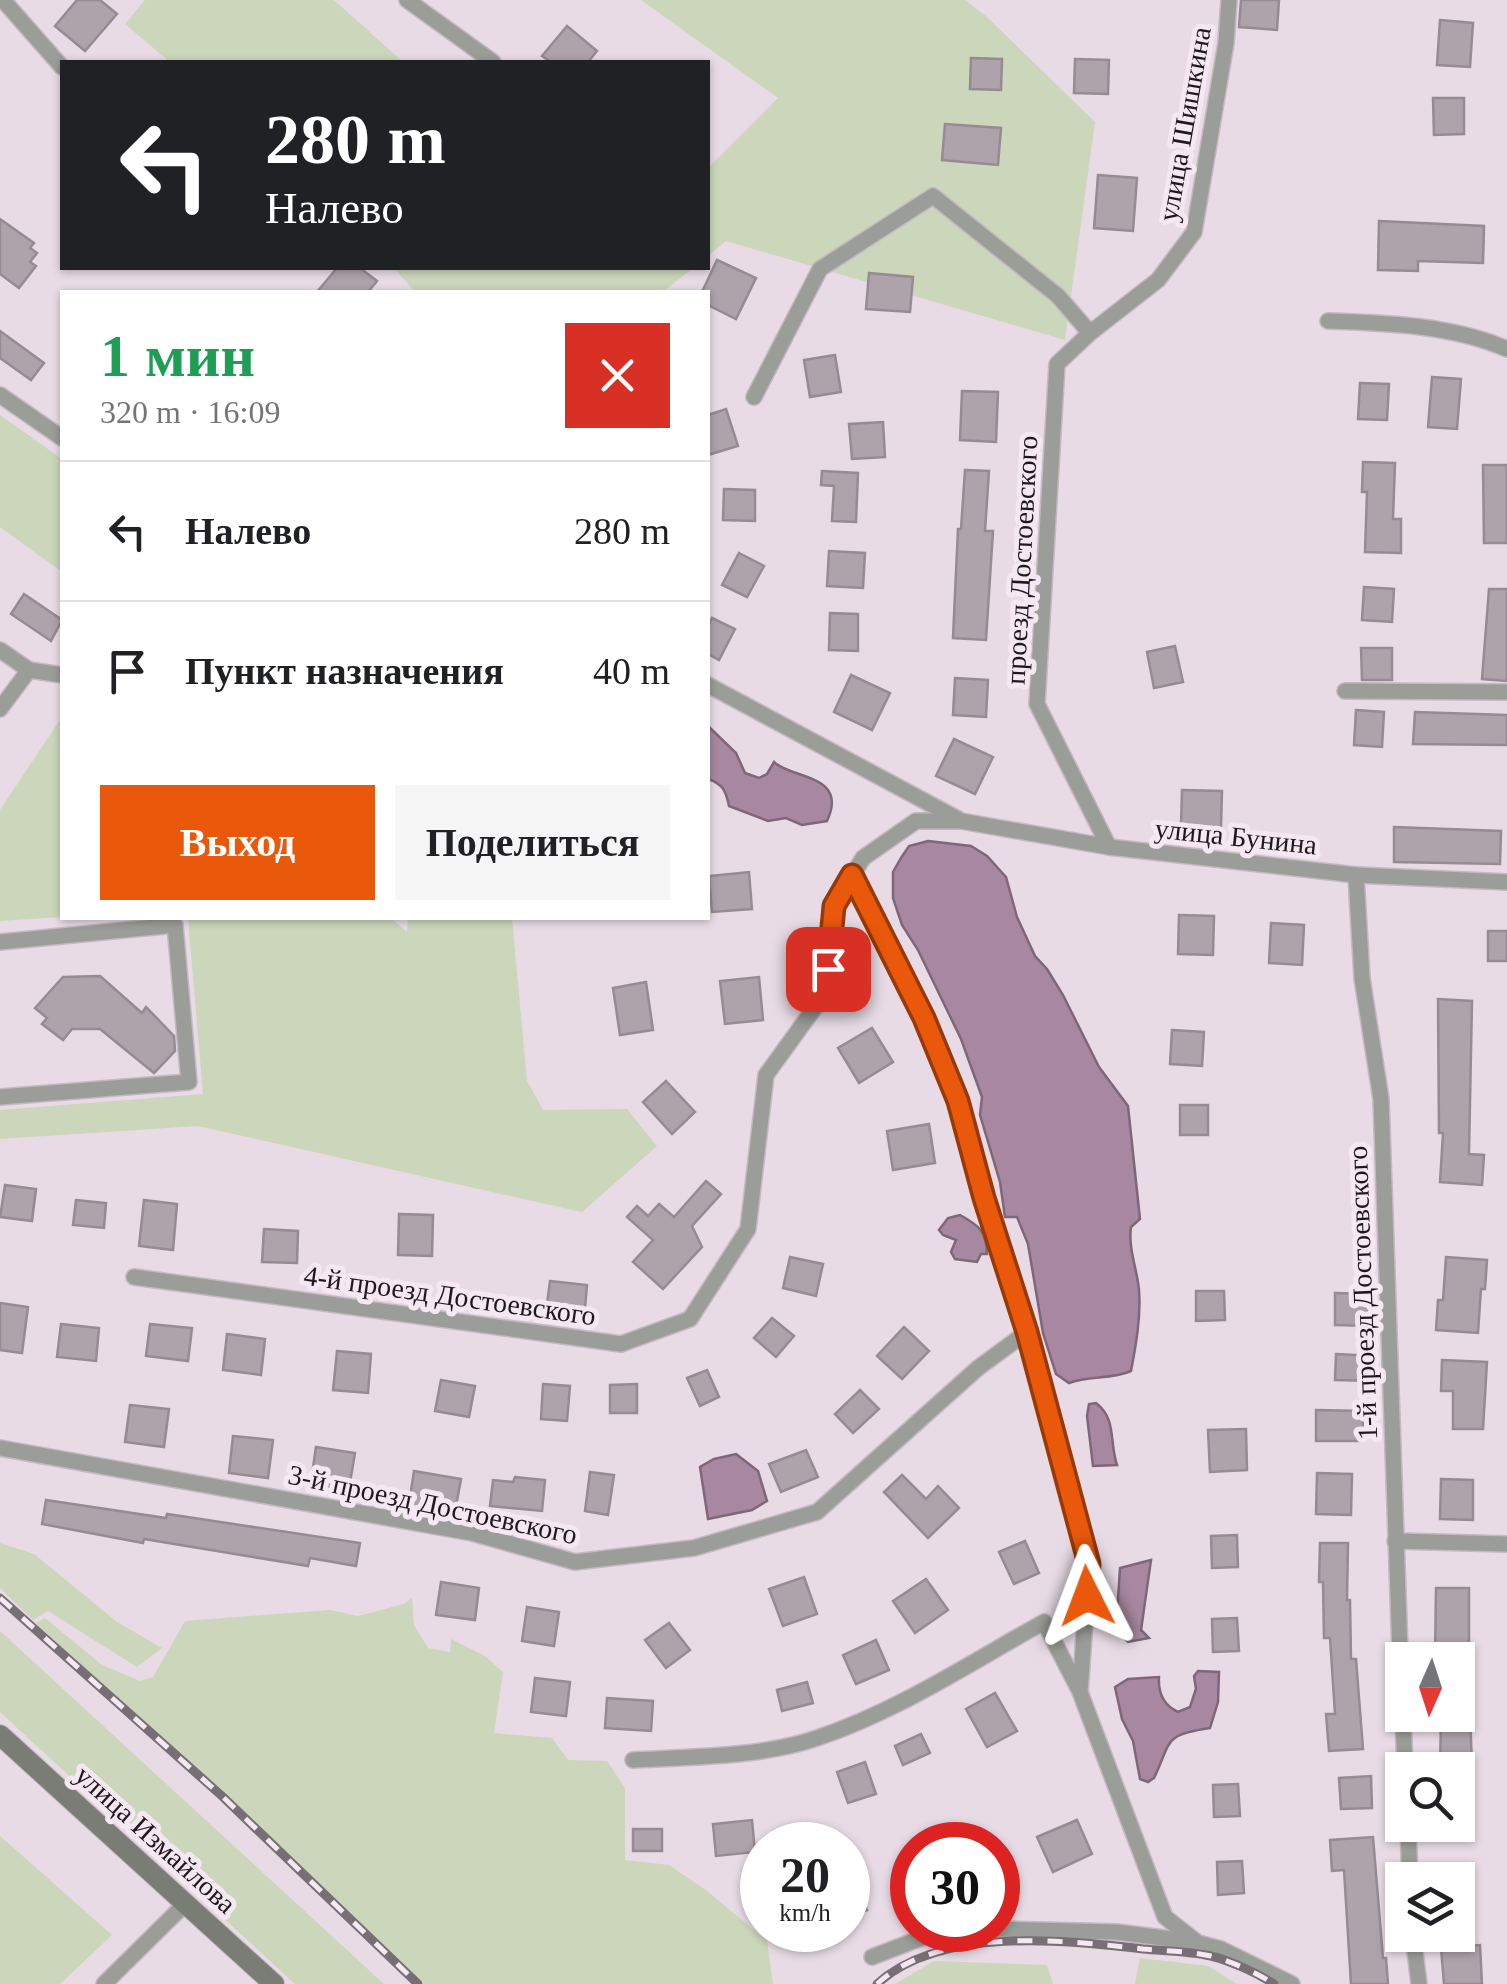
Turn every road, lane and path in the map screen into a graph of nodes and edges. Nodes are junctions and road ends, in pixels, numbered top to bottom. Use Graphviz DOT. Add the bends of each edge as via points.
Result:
graph roads {
  1 [pos="4,0"];
  2 [pos="408,0"];
  3 [pos="1228,0"];
  4 [pos="491,60"];
  5 [pos="60,65"];
  6 [pos="1328,321"];
  7 [pos="1090,332"];
  8 [pos="1507,349"];
  9 [pos="0,395"];
  10 [pos="754,397"];
  11 [pos="60,437"];
  12 [pos="0,650"];
  13 [pos="29,670"];
  14 [pos="60,675"];
  15 [pos="710,686"];
  16 [pos="1345,692"];
  17 [pos="1507,692"];
  18 [pos="0,709"];
  19 [pos="961,821"];
  20 [pos="1109,847"];
  21 [pos="852,875"];
  22 [pos="1356,875"];
  23 [pos="1507,882"];
  24 [pos="0,942"];
  25 [pos="0,1097"];
  26 [pos="134,1277"];
  27 [pos="1027,1332"];
  28 [pos="0,1448"];
  29 [pos="1395,1541"];
  30 [pos="1507,1544"];
  31 [pos="1400,1642"];
  32 [pos="1080,1692"];
  33 [pos="0,1735"];
  34 [pos="633,1760"];
  35 [pos="186,1902"];
  36 [pos="1020,1929"];
  37 [pos="1198,1943"];
  38 [pos="890,1950"];
  39 [pos="1414,1952"];
  40 [pos="872,1957"];
  41 [pos="104,1984"];
  42 [pos="274,1984"];
  43 [pos="1292,1984"];
  44 [pos="1418,1984"];
  1 -- 5 [label="street"];
  2 -- 4 [label="street"];
  3 -- 7 [label="street, улица Шишкина" via="1194,232 1158,280"];
  6 -- 8 [label="street" via="1395,323"];
  7 -- 10 [label="street" via="1058,296 933,196 820,268"];
  7 -- 20 [label="street, проезд Достоевского" via="1057,364 1037,704"];
  9 -- 11 [label="street"];
  12 -- 13 [label="street"];
  13 -- 14 [label="street"];
  13 -- 18 [label="street"];
  15 -- 19 [label="street"];
  16 -- 17 [label="street"];
  19 -- 20 [label="street, улица Бунина"];
  19 -- 21 [label="street" via="916,821 863,858"];
  20 -- 22 [label="street, улица Бунина"];
  21 -- 26 [label="street, 4-й проезд Достоевского" via="834,906 828,969 816,1006 766,1075 748,1228 690,1319 621,1344"];
  21 -- 27 [label="street" via="958,1101"];
  22 -- 23 [label="street, улица Бунина"];
  22 -- 29 [label="street, 1-й проезд Достоевского" via="1362,978 1381,1100"];
  24 -- 25 [label="street" via="175,925 190,1082"];
  27 -- 28 [label="street, 3-й проезд Достоевского" via="816,1512 694,1548 595,1560 575,1562 472,1533"];
  27 -- 32 [label="street" via="1089,1564"];
  29 -- 30 [label="street"];
  29 -- 31 [label="street, 1-й проезд Достоевского"];
  32 -- 34 [label="street" via="1044,1622 886,1711 814,1740 724,1755"];
  32 -- 37 [label="street" via="1165,1916"];
  33 -- 35 [label="main road, улица Измайлова"];
  35 -- 41 [label="street"];
  35 -- 42 [label="main road, улица Измайлова"];
  36 -- 37 [label="street"];
  37 -- 43 [label="street"];
  38 -- 40 [label="street"];
  39 -- 44 [label="street"];
}
